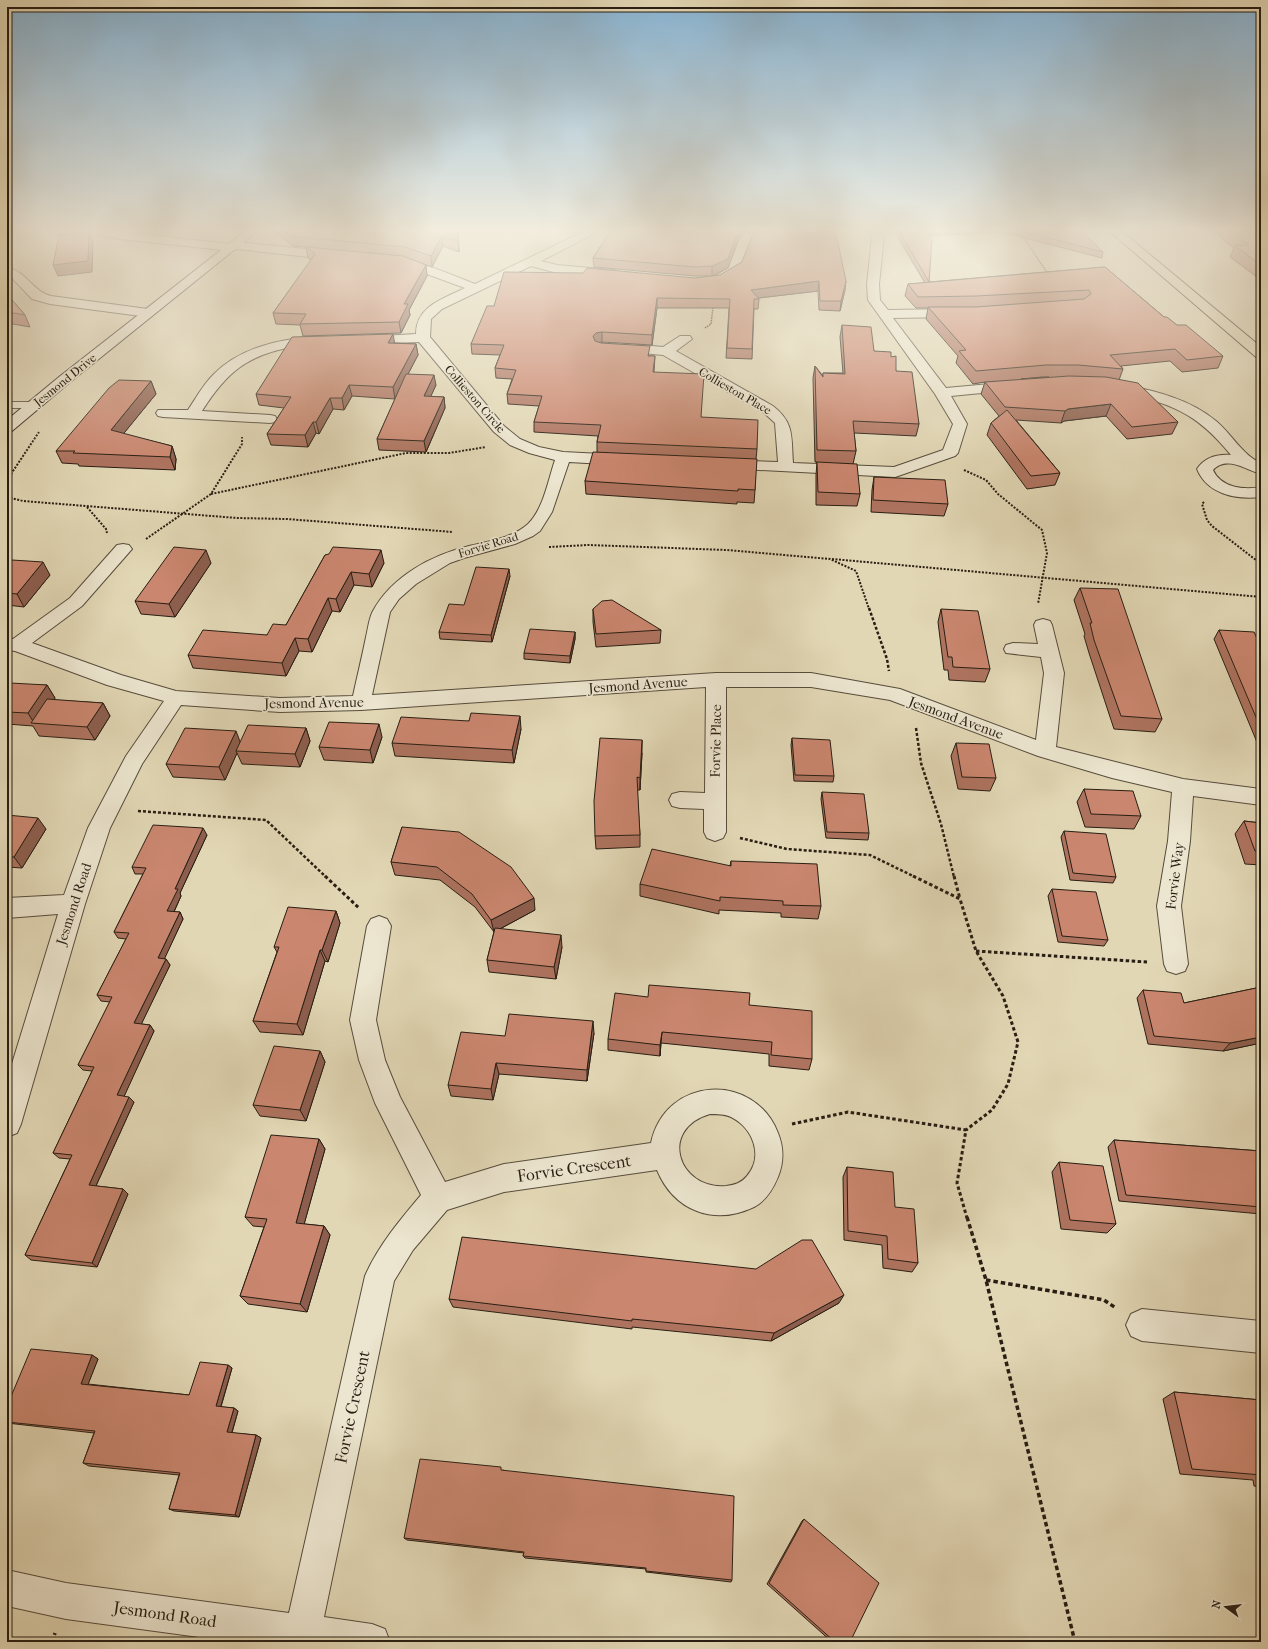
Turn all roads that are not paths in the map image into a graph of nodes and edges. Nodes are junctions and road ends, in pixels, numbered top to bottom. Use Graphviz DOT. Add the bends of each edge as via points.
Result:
graph roads {
  1 [pos="98,306"];
  2 [pos="157,306"];
  3 [pos="438,306"];
  4 [pos="878,306"];
  5 [pos="1204,306"];
  6 [pos="148,313"];
  7 [pos="883,314"];
  8 [pos="965,314"];
  9 [pos="423,338"];
  10 [pos="685,339"];
  11 [pos="333,340"];
  12 [pos="348,341"];
  13 [pos="609,347"];
  14 [pos="666,351"];
  15 [pos="1261,354"];
  16 [pos="1029,384"];
  17 [pos="1106,384"];
  18 [pos="942,393"];
  19 [pos="7,404"];
  20 [pos="34,405"];
  21 [pos="163,413"];
  22 [pos="192,415"];
  23 [pos="270,419"];
  24 [pos="7,428"];
  25 [pos="563,457"];
  26 [pos="635,460"];
  27 [pos="1246,462"];
  28 [pos="714,464"];
  29 [pos="786,468"];
  30 [pos="1261,469"];
  31 [pos="1261,492"];
  32 [pos="123,549"];
  33 [pos="1043,626"];
  34 [pos="12,645"];
  35 [pos="1013,649"];
  36 [pos="1049,651"];
  37 [pos="716,680"];
  38 [pos="176,698"];
  39 [pos="361,703"];
  40 [pos="1045,751"];
  41 [pos="1183,787"];
  42 [pos="1261,797"];
  43 [pos="680,800"];
  44 [pos="715,802"];
  45 [pos="715,832"];
  46 [pos="73,904"];
  47 [pos="7,908"];
  48 [pos="379,926"];
  49 [pos="1176,964"];
  50 [pos="7,1124"];
  51 [pos="666,1155"];
  52 [pos="438,1198"];
  53 [pos="1142,1325"];
  54 [pos="1261,1337"];
  55 [pos="7,1588"];
  56 [pos="303,1632"];
  57 [pos="372,1642"];
  1 -- 6 [label="street"];
  2 -- 6 [label="street, Jesmond Drive"];
  3 -- 9 [label="street" via="422,321"];
  4 -- 7 [label="street"];
  5 -- 15 [label="main road"];
  6 -- 20 [label="street, Jesmond Drive"];
  7 -- 8 [label="street"];
  7 -- 18 [label="street"];
  9 -- 12 [label="street"];
  9 -- 25 [label="street, Collieston Circle" via="499,429 515,442"];
  10 -- 14 [label="street"];
  11 -- 22 [label="street" via="300,341 256,353 217,378"];
  13 -- 14 [label="street, Collieston Place"];
  14 -- 29 [label="street, Collieston Place" via="777,416 782,424"];
  16 -- 18 [label="street"];
  17 -- 27 [label="street" via="1148,394 1188,409 1209,422"];
  18 -- 29 [label="street" via="960,424 950,453 895,472"];
  19 -- 20 [label="lane"];
  20 -- 24 [label="street, Jesmond Drive"];
  21 -- 22 [label="street"];
  22 -- 23 [label="street"];
  25 -- 26 [label="street, Collieston Circle"];
  25 -- 39 [label="street, Forvie Road" via="542,516 533,528 522,536 456,554 399,589 389,600 381,612"];
  27 -- 30 [label="street"];
  27 -- 31 [label="street" via="1224,459 1208,464 1206,474 1218,486 1239,492"];
  28 -- 29 [label="street"];
  32 -- 34 [label="street" via="76,602"];
  33 -- 36 [label="street"];
  34 -- 38 [label="street, Jesmond Avenue"];
  35 -- 36 [label="street"];
  36 -- 40 [label="street" via="1054,672"];
  37 -- 39 [label="street, Jesmond Avenue"];
  37 -- 40 [label="street, Jesmond Avenue" via="811,680 893,694"];
  37 -- 44 [label="street, Forvie Place"];
  38 -- 39 [label="street, Jesmond Avenue" via="280,705"];
  38 -- 46 [label="street, Jesmond Road" via="133,761 108,809"];
  40 -- 41 [label="street, Jesmond Avenue"];
  41 -- 42 [label="street, Jesmond Avenue"];
  41 -- 49 [label="street, Forvie Way" via="1179,841 1169,906"];
  43 -- 44 [label="street"];
  44 -- 45 [label="street, Forvie Place"];
  46 -- 47 [label="street"];
  46 -- 50 [label="street, Jesmond Road"];
  48 -- 52 [label="street" via="363,1020 372,1060 389,1103"];
  51 -- 51 [label="street" via="666,1139 672,1125 682,1113 695,1105 710,1102 726,1102 741,1108 754,1118 769,1146 769,1162 764,1177 755,1189 741,1198 725,1202 708,1202 679,1185 670,1171"];
  51 -- 52 [label="street, Forvie Crescent" via="504,1178"];
  52 -- 56 [label="street, Forvie Crescent" via="403,1240 380,1276"];
  53 -- 54 [label="street"];
  55 -- 56 [label="street, Jesmond Road" via="66,1601"];
  56 -- 57 [label="street, Jesmond Road"];
}
